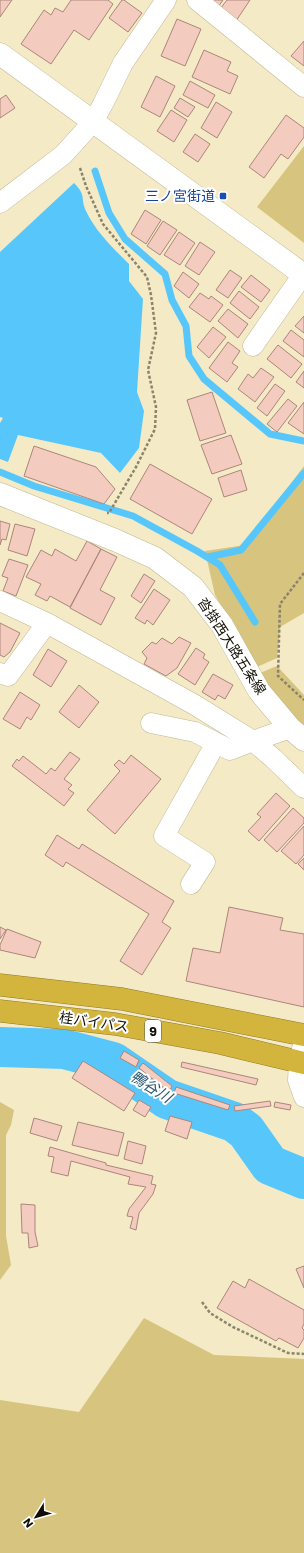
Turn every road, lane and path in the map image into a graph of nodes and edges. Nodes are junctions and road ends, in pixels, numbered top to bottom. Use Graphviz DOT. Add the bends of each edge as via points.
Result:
graph roads {
  1 [pos="166,0"];
  2 [pos="197,0"];
  3 [pos="2,58"];
  4 [pos="304,87"];
  5 [pos="93,122"];
  6 [pos="80,166"];
  7 [pos="0,203"];
  8 [pos="304,274"];
  9 [pos="253,346"];
  10 [pos="0,494"];
  11 [pos="103,512"];
  12 [pos="304,573"];
  13 [pos="0,602"];
  14 [pos="47,623"];
  15 [pos="0,673"];
  16 [pos="304,700"];
  17 [pos="151,722"];
  18 [pos="297,734"];
  19 [pos="253,741"];
  20 [pos="216,743"];
  21 [pos="304,788"];
  22 [pos="191,884"];
  23 [pos="0,985"];
  24 [pos="0,1011"];
  25 [pos="304,1035"];
  26 [pos="304,1040"];
  27 [pos="302,1063"];
  28 [pos="304,1097"];
  29 [pos="202,1302"];
  30 [pos="304,1354"];
  1 -- 5 [label="street" via="123,63"];
  2 -- 4 [label="street"];
  3 -- 5 [label="main road"];
  5 -- 7 [label="street" via="64,155"];
  5 -- 8 [label="main road"];
  6 -- 11 [label="path" via="103,224 147,277 152,295 156,333 148,370 156,407 155,429 109,513"];
  8 -- 9 [label="street"];
  10 -- 18 [label="main road, 沓掛西大路五条線" via="155,558 193,587 222,625 259,691"];
  12 -- 16 [label="path" via="280,604 278,676"];
  13 -- 14 [label="street"];
  14 -- 15 [label="street" via="8,676"];
  14 -- 19 [label="street" via="195,705"];
  17 -- 20 [label="street" via="195,732"];
  18 -- 19 [label="street"];
  19 -- 20 [label="street" via="230,750"];
  19 -- 21 [label="street"];
  20 -- 22 [label="street" via="164,836 205,862"];
  23 -- 25 [label="highway, 桂バイパス / 9" via="122,999"];
  24 -- 27 [label="highway, 桂バイパス / 9" via="116,1024 220,1043"];
  26 -- 27 [label="street"];
  27 -- 28 [label="street" via="298,1080"];
  29 -- 30 [label="path" via="210,1313 233,1327 288,1352"];
}
